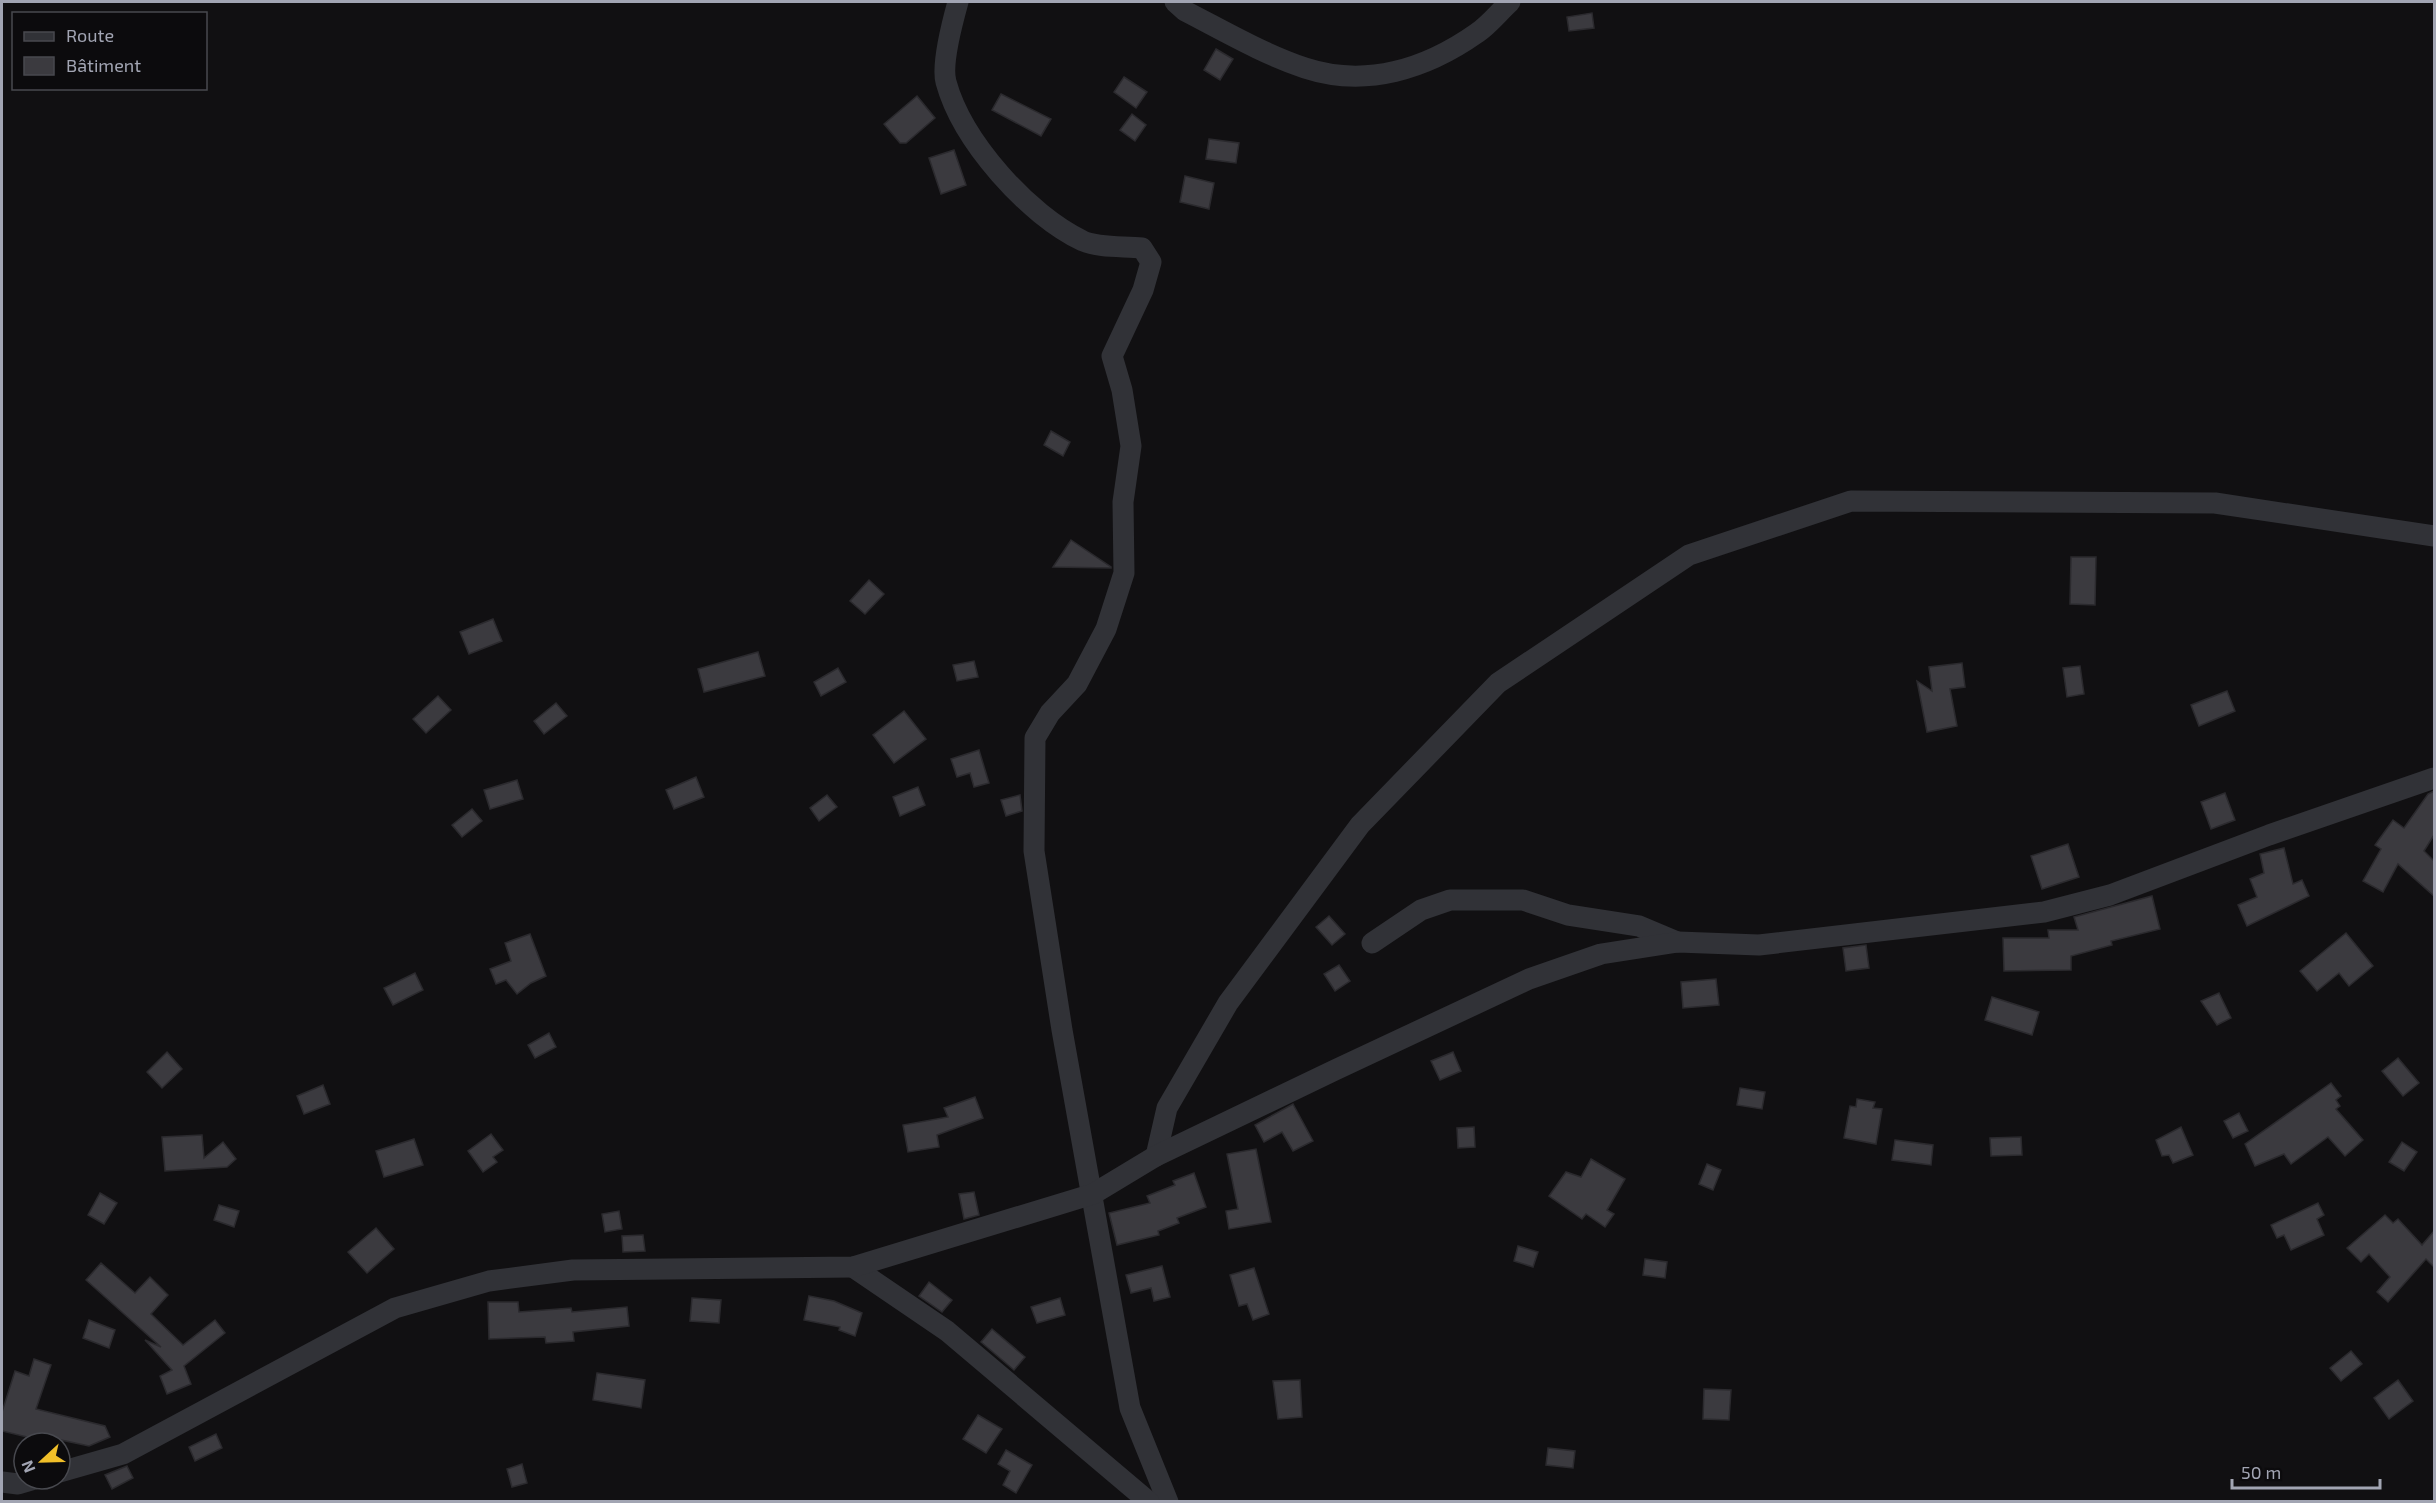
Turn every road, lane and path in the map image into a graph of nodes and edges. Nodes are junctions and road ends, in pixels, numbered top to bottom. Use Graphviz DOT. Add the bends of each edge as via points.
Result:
graph roads {
  1 [pos="958,2"];
  2 [pos="1175,2"];
  3 [pos="1510,2"];
  4 [pos="2434,536"];
  5 [pos="2434,778"];
  6 [pos="1678,942"];
  7 [pos="1372,943"];
  8 [pos="1156,1156"];
  9 [pos="1093,1194"];
  10 [pos="853,1267"];
  11 [pos="72,1469"];
  12 [pos="1149,1502"];
  13 [pos="1167,1502"];
  1 -- 9 [label="street" via="949,33 945,81 974,142 1014,190 1046,217 1084,242 1142,248 1150,262 1143,290 1112,356 1131,446 1122,502 1124,573 1106,629 1077,684 1050,713 1035,738 1034,851"];
  2 -- 3 [label="street" via="1185,11 1273,56 1307,69 1356,76 1392,74 1427,63 1479,32"];
  4 -- 8 [label="street" via="2215,503 1851,501 1689,555 1498,683 1360,825 1228,1002 1167,1108"];
  5 -- 6 [label="street" via="2110,895 2044,912 1759,945"];
  6 -- 7 [label="street" via="1639,926 1568,915 1523,900 1450,900 1421,910"];
  6 -- 8 [label="street" via="1601,954 1529,979"];
  8 -- 9 [label="street"];
  9 -- 10 [label="street"];
  9 -- 13 [label="street" via="1130,1408"];
  10 -- 11 [label="street" via="573,1270 489,1281 395,1308 123,1454"];
  10 -- 12 [label="street" via="947,1331"];
}
